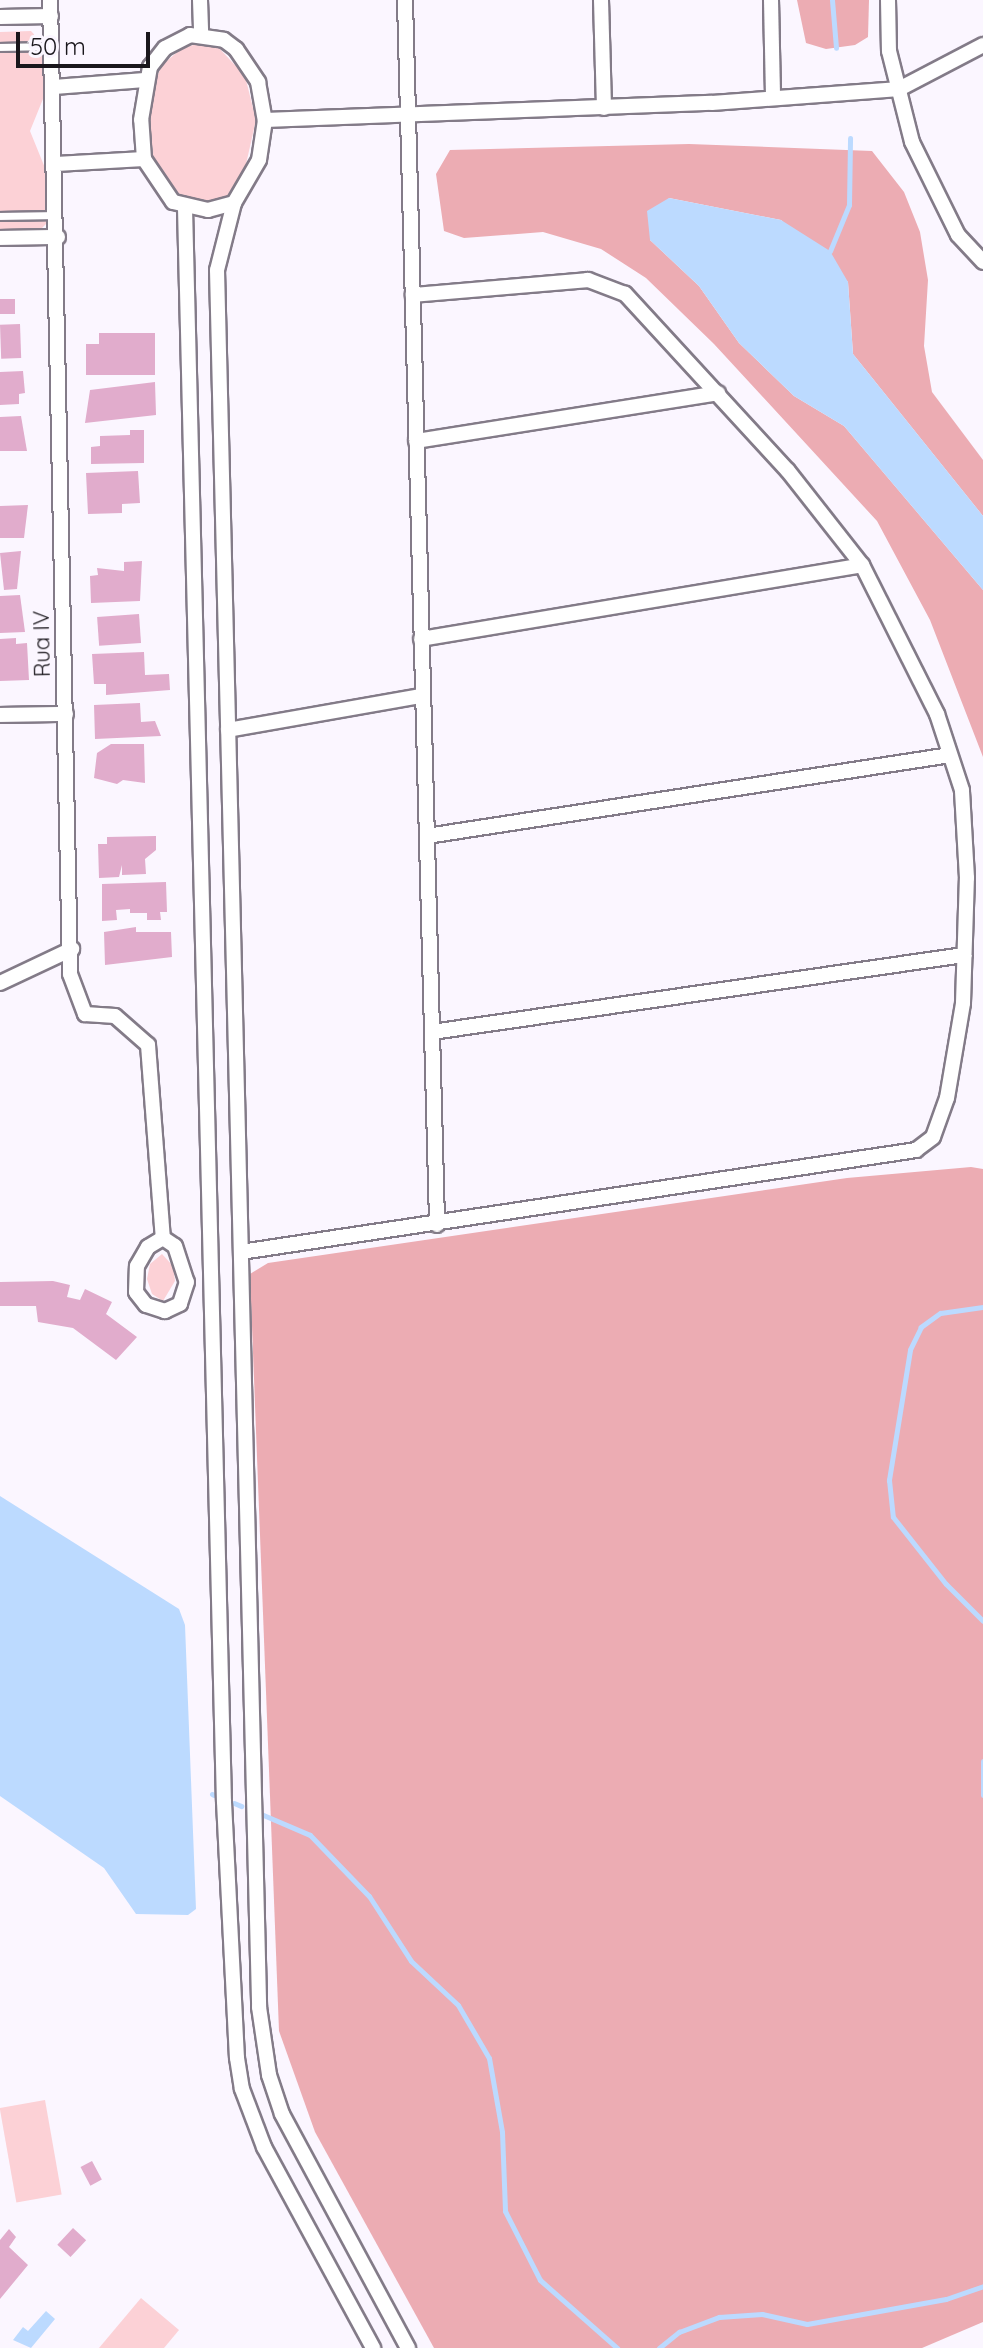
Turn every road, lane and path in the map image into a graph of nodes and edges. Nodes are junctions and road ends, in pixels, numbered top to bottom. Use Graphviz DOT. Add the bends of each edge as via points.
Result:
graph roads {
  1 [pos="50,0"];
  2 [pos="200,0"];
  3 [pos="405,0"];
  4 [pos="601,0"];
  5 [pos="771,0"];
  6 [pos="888,0"];
  7 [pos="51,16"];
  8 [pos="0,17"];
  9 [pos="201,34"];
  10 [pos="983,45"];
  11 [pos="52,46"];
  12 [pos="0,47"];
  13 [pos="145,80"];
  14 [pos="54,87"];
  15 [pos="899,89"];
  16 [pos="773,97"];
  17 [pos="604,108"];
  18 [pos="406,115"];
  19 [pos="265,120"];
  20 [pos="144,159"];
  21 [pos="56,164"];
  22 [pos="234,203"];
  23 [pos="185,208"];
  24 [pos="57,215"];
  25 [pos="0,216"];
  26 [pos="58,237"];
  27 [pos="0,238"];
  28 [pos="983,262"];
  29 [pos="413,295"];
  30 [pos="718,393"];
  31 [pos="416,441"];
  32 [pos="862,565"];
  33 [pos="421,639"];
  34 [pos="420,696"];
  35 [pos="66,714"];
  36 [pos="0,715"];
  37 [pos="228,730"];
  38 [pos="950,755"];
  39 [pos="427,836"];
  40 [pos="72,949"];
  41 [pos="964,955"];
  42 [pos="0,983"];
  43 [pos="432,1032"];
  44 [pos="437,1225"];
  45 [pos="240,1231"];
  46 [pos="211,1232"];
  47 [pos="163,1238"];
  48 [pos="241,1252"];
  49 [pos="242,1310"];
  50 [pos="214,1312"];
  51 [pos="259,2007"];
  52 [pos="234,2009"];
  53 [pos="373,2348"];
  54 [pos="408,2348"];
  1 -- 7 [label="street, Rua IV"];
  2 -- 9 [label="street"];
  3 -- 18 [label="street"];
  4 -- 17 [label="street"];
  5 -- 16 [label="street"];
  6 -- 15 [label="street" via="889,51"];
  7 -- 8 [label="street"];
  7 -- 11 [label="street, Rua IV"];
  9 -- 13 [label="street" via="165,48"];
  9 -- 19 [label="street" via="224,40 253,71"];
  10 -- 15 [label="street"];
  11 -- 12 [label="lane"];
  11 -- 14 [label="street, Rua IV"];
  13 -- 14 [label="street"];
  13 -- 20 [label="street"];
  14 -- 21 [label="street, Rua IV"];
  15 -- 16 [label="street"];
  15 -- 28 [label="street" via="912,142 958,235"];
  16 -- 17 [label="street"];
  17 -- 18 [label="street"];
  18 -- 19 [label="street"];
  18 -- 29 [label="street"];
  19 -- 22 [label="street" via="259,160"];
  20 -- 21 [label="street"];
  20 -- 23 [label="street" via="165,195"];
  21 -- 24 [label="street, Rua IV"];
  22 -- 23 [label="street" via="208,210"];
  22 -- 37 [label="street" via="217,270"];
  23 -- 46 [label="street"];
  24 -- 25 [label="lane"];
  24 -- 26 [label="street, Rua IV"];
  26 -- 27 [label="street"];
  26 -- 35 [label="street, Rua IV"];
  29 -- 30 [label="street" via="588,280 625,294"];
  29 -- 31 [label="street"];
  30 -- 31 [label="street"];
  30 -- 32 [label="street"];
  31 -- 33 [label="street"];
  32 -- 33 [label="street"];
  32 -- 38 [label="street" via="937,714"];
  33 -- 34 [label="street"];
  34 -- 37 [label="street"];
  34 -- 39 [label="street"];
  35 -- 36 [label="street"];
  35 -- 40 [label="street, Rua IV"];
  37 -- 45 [label="street"];
  38 -- 39 [label="street"];
  38 -- 41 [label="street" via="962,790"];
  39 -- 43 [label="street"];
  40 -- 42 [label="street"];
  40 -- 47 [label="street, Rua IV" via="71,981 85,1014 115,1016 148,1045"];
  41 -- 43 [label="street"];
  41 -- 44 [label="street" via="963,1003 947,1098 933,1137 916,1150"];
  43 -- 44 [label="street"];
  44 -- 48 [label="street"];
  45 -- 46 [label="street"];
  45 -- 48 [label="street"];
  46 -- 50 [label="street"];
  47 -- 47 [label="street" via="148,1247 137,1266 136,1292 146,1305 165,1311 180,1304 187,1282 175,1246"];
  48 -- 49 [label="street"];
  49 -- 50 [label="street"];
  49 -- 51 [label="street"];
  50 -- 52 [label="street"];
  51 -- 52 [label="street"];
  51 -- 54 [label="street" via="269,2075 282,2114"];
  52 -- 53 [label="street" via="242,2089 251,2116"];
}
